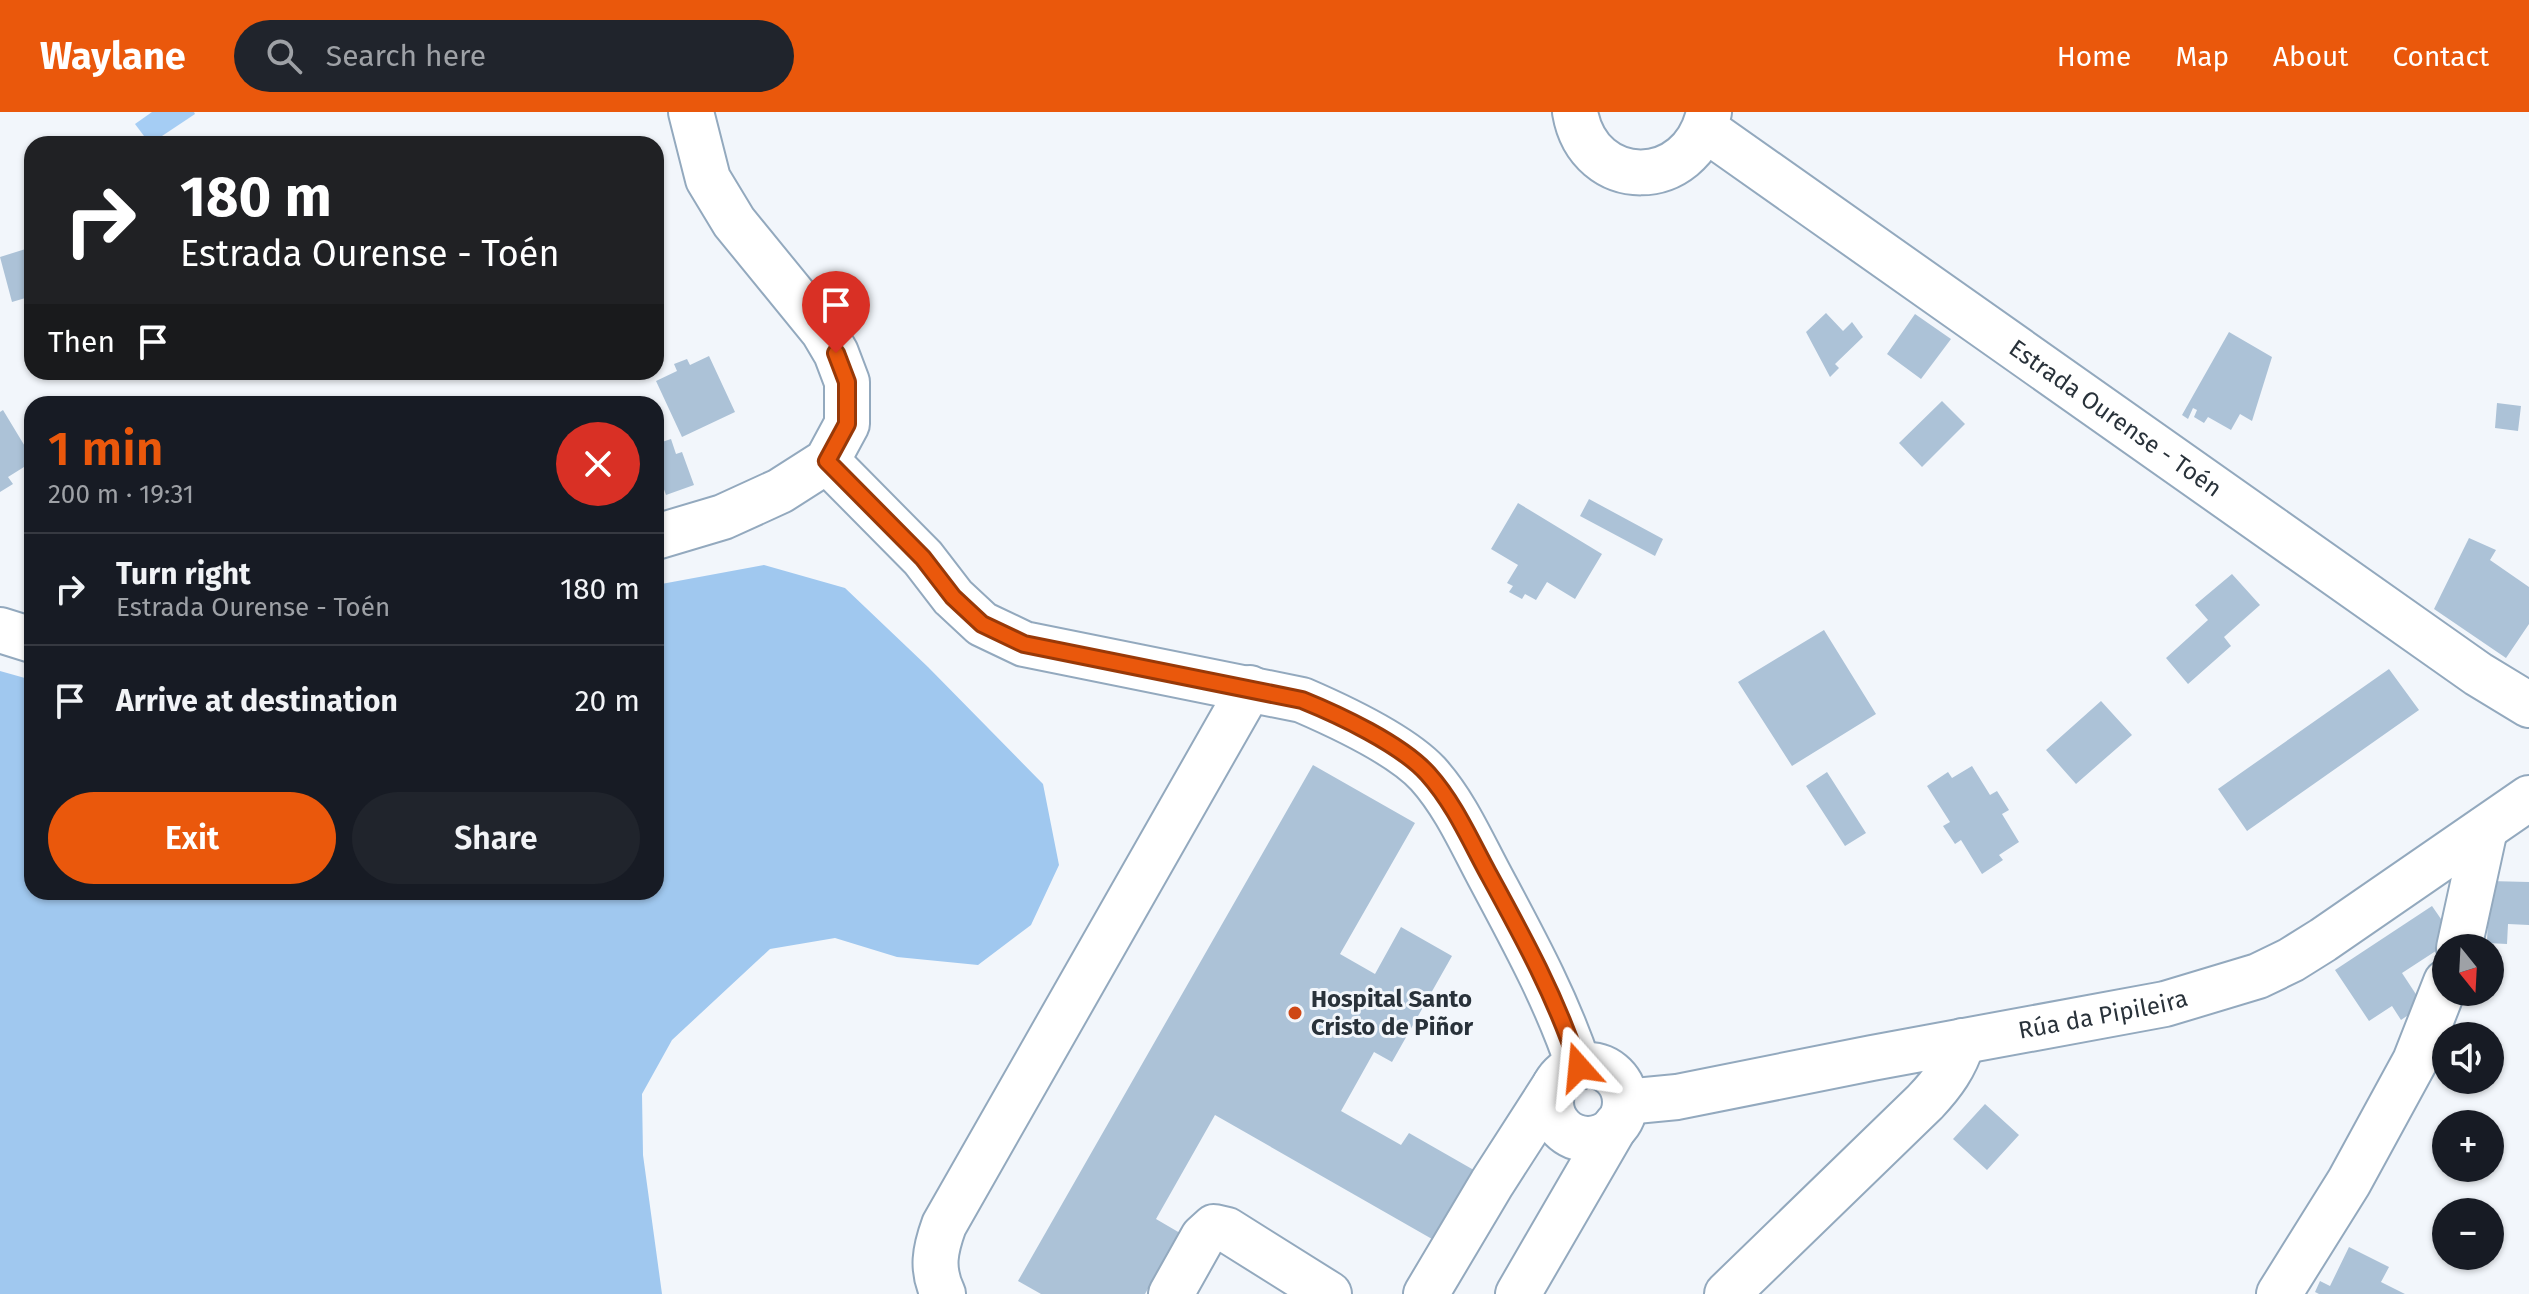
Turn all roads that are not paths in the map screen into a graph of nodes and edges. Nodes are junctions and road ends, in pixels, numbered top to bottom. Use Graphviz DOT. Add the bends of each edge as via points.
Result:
graph roads {
  1 [pos="691,112"];
  2 [pos="1575,112"];
  3 [pos="1707,121"];
  4 [pos="827,461"];
  5 [pos="664,535"];
  6 [pos="0,630"];
  7 [pos="24,638"];
  8 [pos="1250,688"];
  9 [pos="2529,705"];
  10 [pos="2529,798"];
  11 [pos="2485,829"];
  12 [pos="2463,934"];
  13 [pos="2437,1006"];
  14 [pos="1963,1041"];
  15 [pos="1567,1076"];
  16 [pos="1621,1114"];
  17 [pos="943,1294"];
  18 [pos="1171,1294"];
  19 [pos="1329,1294"];
  20 [pos="1426,1294"];
  21 [pos="1518,1294"];
  22 [pos="1727,1294"];
  23 [pos="2279,1294"];
  1 -- 4 [label="street" via="708,179 734,222 836,353 847,382 847,424"];
  2 -- 3 [label="street" via="1589,149 1607,164 1629,172 1675,165 1693,150"];
  3 -- 9 [label="street, Estrada Ourense - Toén" via="2478,674"];
  4 -- 5 [label="street" via="780,491 723,517"];
  4 -- 8 [label="street, Rúa da Pipileira" via="982,624 1024,644"];
  6 -- 7 [label="street"];
  8 -- 15 [label="street, Rúa da Pipileira" via="1337,715 1426,772 1459,820 1548,985"];
  8 -- 17 [label="street" via="944,1225 934,1252"];
  10 -- 11 [label="street, Rúa da Pipileira"];
  11 -- 12 [label="street"];
  11 -- 14 [label="street, Rúa da Pipileira" via="2323,940 2258,976 2165,1004"];
  13 -- 23 [label="street" via="2425,1040 2349,1182"];
  14 -- 16 [label="street, Rúa da Pipileira" via="1677,1097"];
  14 -- 22 [label="street" via="1955,1064 1925,1102"];
  15 -- 16 [label="street" via="1596,1066 1608,1070 1623,1090"];
  15 -- 16 [label="street, Rúa da Pipileira" via="1552,1096 1555,1119 1572,1135 1607,1134"];
  15 -- 20 [label="street" via="1492,1183"];
  16 -- 21 [label="street"];
  18 -- 19 [label="street" via="1214,1227"];
}
